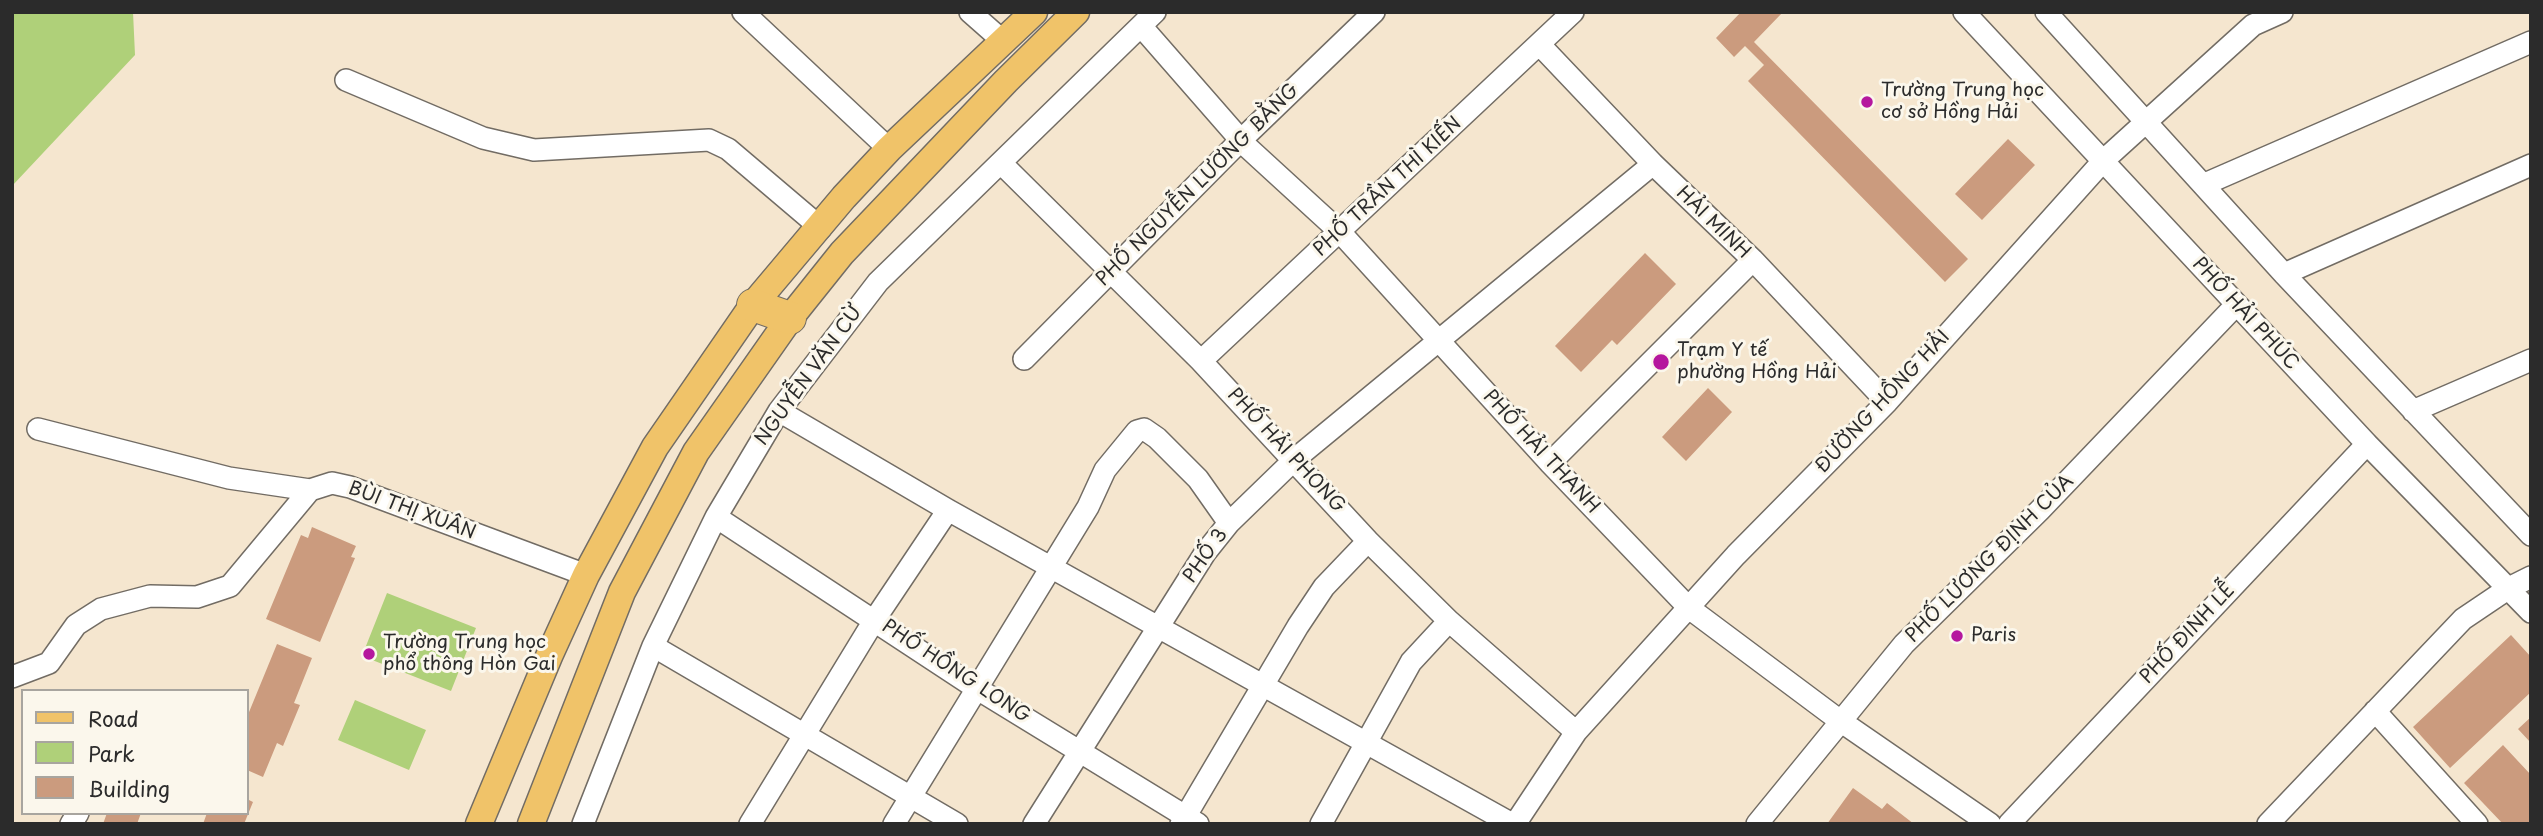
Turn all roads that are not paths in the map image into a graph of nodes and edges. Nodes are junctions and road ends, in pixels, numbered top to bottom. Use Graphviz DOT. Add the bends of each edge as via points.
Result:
graph roads {
  1 [pos="743,12"];
  2 [pos="970,12"];
  3 [pos="1034,12"];
  4 [pos="1076,12"];
  5 [pos="1374,12"];
  6 [pos="1573,12"];
  7 [pos="1964,12"];
  8 [pos="2046,12"];
  9 [pos="2282,12"];
  10 [pos="1148,19"];
  11 [pos="2250,19"];
  12 [pos="1004,42"];
  13 [pos="2531,42"];
  14 [pos="1539,44"];
  15 [pos="346,80"];
  16 [pos="2147,120"];
  17 [pos="1241,140"];
  18 [pos="889,149"];
  19 [pos="2104,160"];
  20 [pos="1002,163"];
  21 [pos="1653,164"];
  22 [pos="2531,165"];
  23 [pos="2205,184"];
  24 [pos="821,228"];
  25 [pos="1340,232"];
  26 [pos="1753,260"];
  27 [pos="1111,271"];
  28 [pos="2284,274"];
  29 [pos="2236,305"];
  30 [pos="753,306"];
  31 [pos="790,318"];
  32 [pos="1440,342"];
  33 [pos="1024,359"];
  34 [pos="2531,360"];
  35 [pos="1201,361"];
  36 [pos="1887,402"];
  37 [pos="779,411"];
  38 [pos="2413,411"];
  39 [pos="38,429"];
  40 [pos="2367,444"];
  41 [pos="1295,459"];
  42 [pos="1550,463"];
  43 [pos="310,491"];
  44 [pos="948,510"];
  45 [pos="716,517"];
  46 [pos="1229,523"];
  47 [pos="2531,535"];
  48 [pos="1368,541"];
  49 [pos="1052,566"];
  50 [pos="586,575"];
  51 [pos="2531,577"];
  52 [pos="2509,588"];
  53 [pos="1689,608"];
  54 [pos="2531,612"];
  55 [pos="875,619"];
  56 [pos="1449,621"];
  57 [pos="1159,625"];
  58 [pos="653,646"];
  59 [pos="12,677"];
  60 [pos="1263,686"];
  61 [pos="976,688"];
  62 [pos="2375,711"];
  63 [pos="1839,720"];
  64 [pos="804,732"];
  65 [pos="1576,732"];
  66 [pos="1364,743"];
  67 [pos="1079,750"];
  68 [pos="909,795"];
  69 [pos="1188,821"];
  70 [pos="479,824"];
  71 [pos="531,824"];
  72 [pos="583,824"];
  73 [pos="750,824"];
  74 [pos="894,824"];
  75 [pos="957,824"];
  76 [pos="1034,824"];
  77 [pos="1321,824"];
  78 [pos="1513,824"];
  79 [pos="1757,824"];
  80 [pos="1990,824"];
  81 [pos="2009,824"];
  82 [pos="2268,824"];
  83 [pos="2477,824"];
  1 -- 18 [label="street"];
  2 -- 12 [label="street"];
  3 -- 12 [label="main road"];
  4 -- 31 [label="main road" via="842,253"];
  5 -- 17 [label="street, PHỐ NGUYỄN LƯƠNG BẰNG"];
  6 -- 14 [label="street, PHỐ TRẦN THÌ KIẾN"];
  7 -- 19 [label="street, PHỐ HẢI PHÚC"];
  8 -- 16 [label="street"];
  9 -- 11 [label="street, ĐƯỜNG HỒNG HẢI"];
  10 -- 17 [label="street, PHỐ HẢI THANH"];
  10 -- 20 [label="street, NGUYỄN VĂN CỪ"];
  11 -- 16 [label="street, ĐƯỜNG HỒNG HẢI"];
  12 -- 18 [label="main road"];
  13 -- 23 [label="street"];
  14 -- 21 [label="street, HẢI MINH"];
  14 -- 25 [label="street, PHỐ TRẦN THÌ KIẾN"];
  15 -- 24 [label="street" via="483,138 525,148 709,140 728,149"];
  16 -- 19 [label="street, ĐƯỜNG HỒNG HẢI"];
  16 -- 23 [label="street"];
  17 -- 25 [label="street, PHỐ HẢI THANH"];
  17 -- 27 [label="street, PHỐ NGUYỄN LƯƠNG BẰNG"];
  18 -- 24 [label="main road"];
  19 -- 29 [label="street, PHỐ HẢI PHÚC"];
  19 -- 36 [label="street, ĐƯỜNG HỒNG HẢI"];
  20 -- 27 [label="street, PHỐ HẢI PHONG"];
  20 -- 37 [label="street, NGUYỄN VĂN CỪ" via="878,282"];
  21 -- 26 [label="street, HẢI MINH"];
  21 -- 32 [label="street, PHỐ 3"];
  22 -- 28 [label="street"];
  23 -- 28 [label="street"];
  24 -- 30 [label="main road"];
  25 -- 32 [label="street, PHỐ HẢI THANH"];
  25 -- 35 [label="street, PHỐ TRẦN THÌ KIẾN"];
  26 -- 36 [label="street, HẢI MINH"];
  26 -- 42 [label="street"];
  27 -- 33 [label="street, PHỐ NGUYỄN LƯƠNG BẰNG"];
  27 -- 35 [label="street, PHỐ HẢI PHONG"];
  28 -- 38 [label="street"];
  29 -- 40 [label="street, PHỐ HẢI PHÚC"];
  29 -- 63 [label="street, PHỐ LƯƠNG ĐỊNH CỦA" via="1904,645"];
  30 -- 31 [label="highway"];
  30 -- 50 [label="main road" via="655,447"];
  31 -- 71 [label="main road" via="696,452 622,592"];
  32 -- 41 [label="street, PHỐ 3"];
  32 -- 42 [label="street, PHỐ HẢI THANH"];
  34 -- 38 [label="street"];
  35 -- 41 [label="street, PHỐ HẢI PHONG"];
  36 -- 53 [label="street, ĐƯỜNG HỒNG HẢI"];
  37 -- 44 [label="street"];
  37 -- 45 [label="street, NGUYỄN VĂN CỪ"];
  38 -- 47 [label="street"];
  39 -- 43 [label="street, BÙI THỊ XUÂN" via="229,478"];
  40 -- 52 [label="street, PHỐ HẢI PHÚC"];
  40 -- 81 [label="street, PHỐ ĐINH LỄ"];
  41 -- 46 [label="street, PHỐ 3"];
  41 -- 48 [label="street, PHỐ HẢI PHONG"];
  42 -- 53 [label="street, PHỐ HẢI THANH"];
  43 -- 50 [label="street, BÙI THỊ XUÂN" via="332,483 350,487"];
  43 -- 59 [label="street" via="230,586 197,597 150,596 101,610 76,625 49,663"];
  44 -- 49 [label="street"];
  44 -- 55 [label="street"];
  45 -- 55 [label="street, PHỐ HỒNG LONG"];
  45 -- 58 [label="street, NGUYỄN VĂN CỪ"];
  46 -- 49 [label="street" via="1198,479 1144,429 1105,470"];
  46 -- 57 [label="street, PHỐ 3"];
  48 -- 56 [label="street, PHỐ HẢI PHONG"];
  48 -- 60 [label="street" via="1324,587"];
  49 -- 57 [label="street"];
  49 -- 61 [label="street"];
  50 -- 70 [label="main road"];
  51 -- 52 [label="street"];
  52 -- 54 [label="street, PHỐ HẢI PHÚC"];
  52 -- 62 [label="street" via="2463,620"];
  53 -- 63 [label="street, PHỐ HẢI THANH"];
  53 -- 65 [label="street, ĐƯỜNG HỒNG HẢI"];
  55 -- 61 [label="street, PHỐ HỒNG LONG"];
  55 -- 64 [label="street"];
  56 -- 65 [label="street, PHỐ HẢI PHONG"];
  56 -- 66 [label="street" via="1411,662"];
  57 -- 60 [label="street"];
  57 -- 67 [label="street, PHỐ 3"];
  58 -- 64 [label="street"];
  58 -- 72 [label="street, NGUYỄN VĂN CỪ"];
  60 -- 66 [label="street"];
  60 -- 69 [label="street"];
  61 -- 67 [label="street, PHỐ HỒNG LONG"];
  61 -- 68 [label="street"];
  62 -- 82 [label="street"];
  62 -- 83 [label="street"];
  63 -- 79 [label="street, PHỐ LƯƠNG ĐỊNH CỦA"];
  63 -- 80 [label="street, PHỐ HẢI THANH"];
  64 -- 68 [label="street"];
  64 -- 73 [label="street"];
  65 -- 78 [label="street, ĐƯỜNG HỒNG HẢI"];
  66 -- 77 [label="street"];
  66 -- 78 [label="street"];
  67 -- 69 [label="street, PHỐ HỒNG LONG"];
  67 -- 76 [label="street, PHỐ 3"];
  68 -- 74 [label="street"];
  68 -- 75 [label="street"];
}
